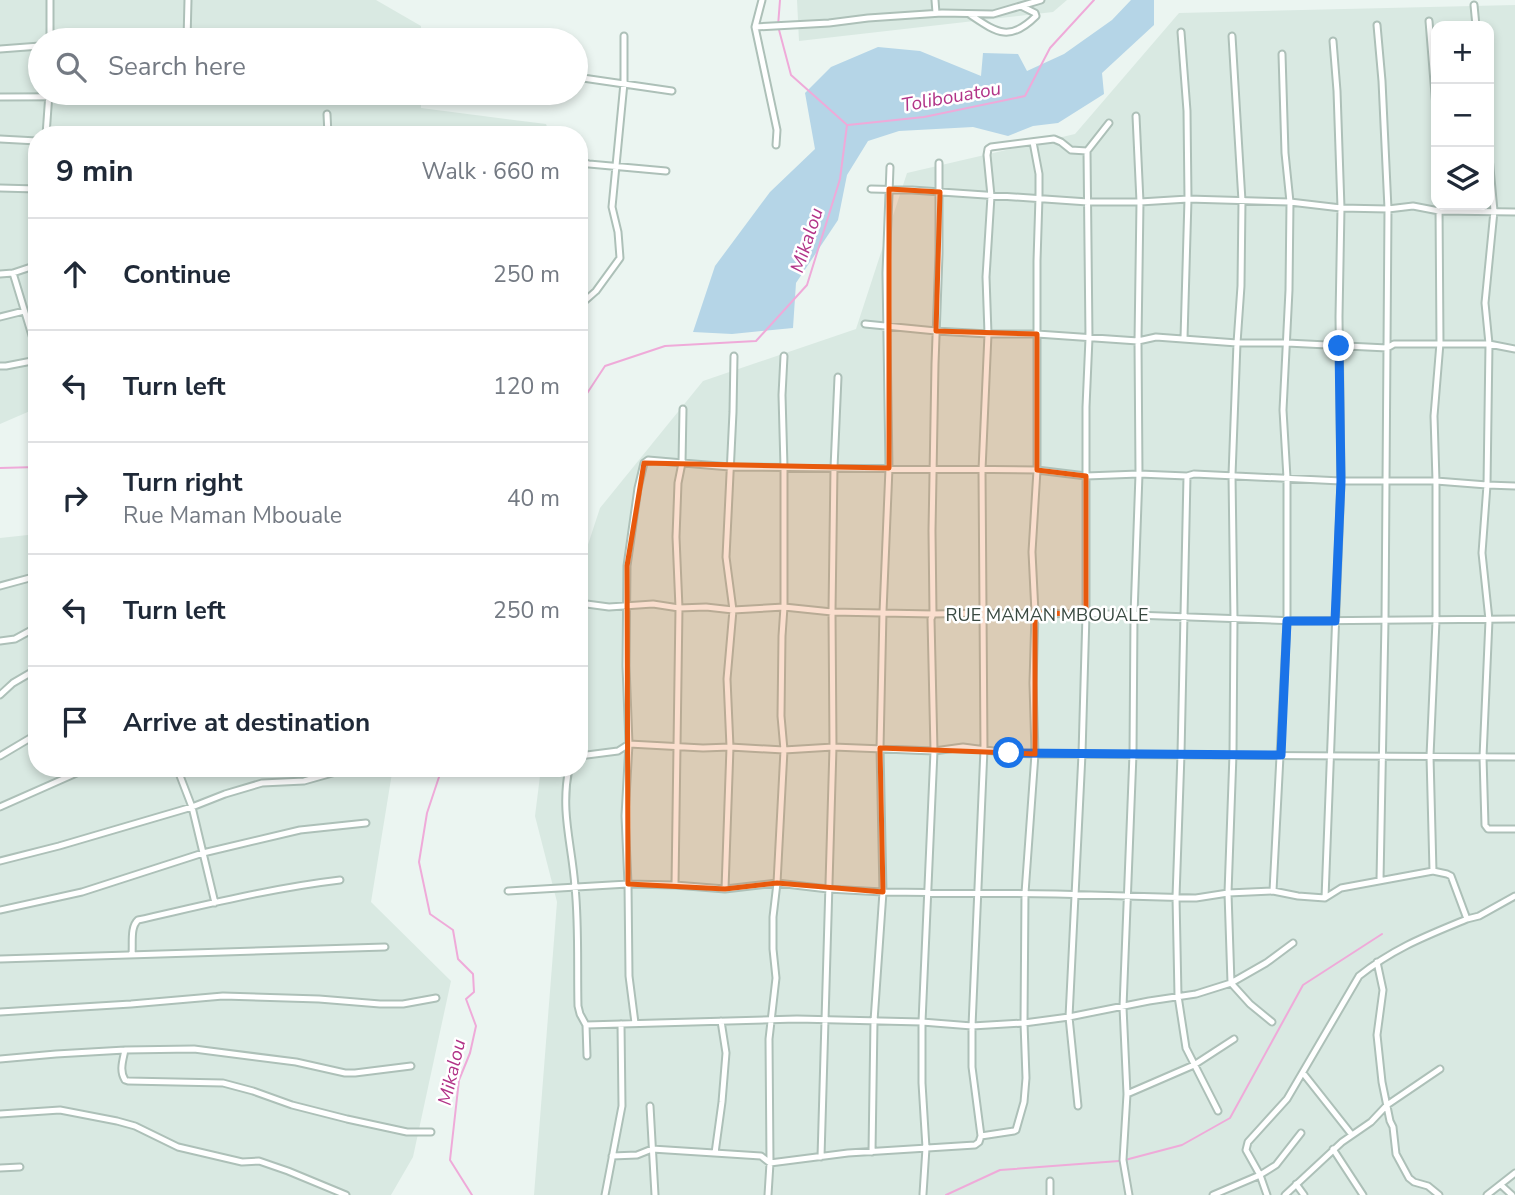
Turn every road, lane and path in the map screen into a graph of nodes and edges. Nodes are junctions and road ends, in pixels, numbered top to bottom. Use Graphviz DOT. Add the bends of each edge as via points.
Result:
graph roads {
  1 [pos="50,0"];
  2 [pos="188,0"];
  3 [pos="762,0"];
  4 [pos="936,0"];
  5 [pos="1041,0"];
  6 [pos="1474,5"];
  7 [pos="1021,6"];
  8 [pos="936,13"];
  9 [pos="969,13"];
  10 [pos="1429,21"];
  11 [pos="1476,21"];
  12 [pos="1377,25"];
  13 [pos="755,27"];
  14 [pos="50,28"];
  15 [pos="187,28"];
  16 [pos="1181,32"];
  17 [pos="624,36"];
  18 [pos="1232,36"];
  19 [pos="1333,41"];
  20 [pos="28,47"];
  21 [pos="0,49"];
  22 [pos="1282,54"];
  23 [pos="588,78"];
  24 [pos="624,83"];
  25 [pos="1434,84"];
  26 [pos="672,91"];
  27 [pos="28,96"];
  28 [pos="0,97"];
  29 [pos="48,105"];
  30 [pos="327,114"];
  31 [pos="1136,116"];
  32 [pos="1109,123"];
  33 [pos="47,126"];
  34 [pos="328,126"];
  35 [pos="0,139"];
  36 [pos="28,141"];
  37 [pos="1033,142"];
  38 [pos="776,145"];
  39 [pos="1087,151"];
  40 [pos="939,163"];
  41 [pos="588,164"];
  42 [pos="617,167"];
  43 [pos="890,167"];
  44 [pos="666,172"];
  45 [pos="0,188"];
  46 [pos="28,189"];
  47 [pos="871,189"];
  48 [pos="889,189"];
  49 [pos="940,192"];
  50 [pos="991,196"];
  51 [pos="1040,197"];
  52 [pos="1188,199"];
  53 [pos="1242,201"];
  54 [pos="1088,202"];
  55 [pos="1140,202"];
  56 [pos="1290,202"];
  57 [pos="1431,207"];
  58 [pos="1340,208"];
  59 [pos="1388,209"];
  60 [pos="1439,210"];
  61 [pos="1476,210"];
  62 [pos="1494,211"];
  63 [pos="1515,212"];
  64 [pos="28,268"];
  65 [pos="13,273"];
  66 [pos="0,274"];
  67 [pos="588,298"];
  68 [pos="24,311"];
  69 [pos="0,317"];
  70 [pos="28,324"];
  71 [pos="865,324"];
  72 [pos="887,326"];
  73 [pos="936,331"];
  74 [pos="988,334"];
  75 [pos="1037,334"];
  76 [pos="1089,338"];
  77 [pos="1184,338"];
  78 [pos="1138,341"];
  79 [pos="1237,343"];
  80 [pos="1287,343"];
  81 [pos="1440,343"];
  82 [pos="1489,344"];
  83 [pos="1339,346"];
  84 [pos="1387,348"];
  85 [pos="1515,349"];
  86 [pos="734,356"];
  87 [pos="784,356"];
  88 [pos="28,361"];
  89 [pos="0,366"];
  90 [pos="838,377"];
  91 [pos="683,410"];
  92 [pos="682,463"];
  93 [pos="730,467"];
  94 [pos="784,467"];
  95 [pos="834,468"];
  96 [pos="890,468"];
  97 [pos="934,469"];
  98 [pos="982,470"];
  99 [pos="1037,470"];
  100 [pos="1139,474"];
  101 [pos="1232,475"];
  102 [pos="1086,476"];
  103 [pos="1187,476"];
  104 [pos="1287,478"];
  105 [pos="1386,480"];
  106 [pos="1341,481"];
  107 [pos="1437,481"];
  108 [pos="1487,485"];
  109 [pos="1515,486"];
  110 [pos="28,578"];
  111 [pos="0,586"];
  112 [pos="588,604"];
  113 [pos="628,606"];
  114 [pos="784,607"];
  115 [pos="679,608"];
  116 [pos="733,610"];
  117 [pos="832,612"];
  118 [pos="883,612"];
  119 [pos="984,613"];
  120 [pos="933,614"];
  121 [pos="1035,614"];
  122 [pos="1086,614"];
  123 [pos="1134,615"];
  124 [pos="1183,617"];
  125 [pos="1234,619"];
  126 [pos="1489,620"];
  127 [pos="1515,620"];
  128 [pos="1287,621"];
  129 [pos="1335,621"];
  130 [pos="1385,621"];
  131 [pos="1436,621"];
  132 [pos="28,631"];
  133 [pos="0,642"];
  134 [pos="28,674"];
  135 [pos="0,695"];
  136 [pos="28,739"];
  137 [pos="629,744"];
  138 [pos="678,747"];
  139 [pos="730,747"];
  140 [pos="833,747"];
  141 [pos="880,748"];
  142 [pos="984,749"];
  143 [pos="784,750"];
  144 [pos="934,751"];
  145 [pos="1035,754"];
  146 [pos="1082,754"];
  147 [pos="1133,754"];
  148 [pos="1181,754"];
  149 [pos="1233,754"];
  150 [pos="588,755"];
  151 [pos="1281,755"];
  152 [pos="1330,755"];
  153 [pos="1382,755"];
  154 [pos="0,756"];
  155 [pos="1430,756"];
  156 [pos="1483,757"];
  157 [pos="1515,757"];
  158 [pos="68,777"];
  159 [pos="180,777"];
  160 [pos="318,777"];
  161 [pos="567,777"];
  162 [pos="0,807"];
  163 [pos="191,807"];
  164 [pos="366,823"];
  165 [pos="1515,829"];
  166 [pos="203,853"];
  167 [pos="0,861"];
  168 [pos="1433,871"];
  169 [pos="340,880"];
  170 [pos="1380,880"];
  171 [pos="777,883"];
  172 [pos="628,884"];
  173 [pos="675,884"];
  174 [pos="575,887"];
  175 [pos="725,889"];
  176 [pos="828,889"];
  177 [pos="508,891"];
  178 [pos="1273,891"];
  179 [pos="883,892"];
  180 [pos="976,892"];
  181 [pos="928,893"];
  182 [pos="1025,893"];
  183 [pos="1228,893"];
  184 [pos="1075,894"];
  185 [pos="1126,896"];
  186 [pos="1515,896"];
  187 [pos="1176,897"];
  188 [pos="1325,898"];
  189 [pos="215,903"];
  190 [pos="0,910"];
  191 [pos="1467,919"];
  192 [pos="1293,943"];
  193 [pos="385,947"];
  194 [pos="132,954"];
  195 [pos="0,960"];
  196 [pos="1377,962"];
  197 [pos="1231,983"];
  198 [pos="1178,996"];
  199 [pos="436,998"];
  200 [pos="1123,1007"];
  201 [pos="0,1012"];
  202 [pos="1069,1017"];
  203 [pos="770,1019"];
  204 [pos="825,1019"];
  205 [pos="721,1021"];
  206 [pos="874,1021"];
  207 [pos="922,1022"];
  208 [pos="1272,1022"];
  209 [pos="635,1023"];
  210 [pos="1024,1023"];
  211 [pos="621,1024"];
  212 [pos="586,1025"];
  213 [pos="972,1026"];
  214 [pos="1234,1039"];
  215 [pos="125,1050"];
  216 [pos="587,1056"];
  217 [pos="0,1059"];
  218 [pos="1194,1065"];
  219 [pos="411,1066"];
  220 [pos="1440,1069"];
  221 [pos="1303,1073"];
  222 [pos="1127,1094"];
  223 [pos="1387,1105"];
  224 [pos="650,1106"];
  225 [pos="1077,1107"];
  226 [pos="1218,1111"];
  227 [pos="0,1114"];
  228 [pos="430,1132"];
  229 [pos="1301,1133"];
  230 [pos="1352,1135"];
  231 [pos="981,1136"];
  232 [pos="926,1148"];
  233 [pos="652,1149"];
  234 [pos="1333,1149"];
  235 [pos="872,1152"];
  236 [pos="715,1153"];
  237 [pos="612,1157"];
  238 [pos="821,1157"];
  239 [pos="771,1163"];
  240 [pos="20,1167"];
  241 [pos="0,1168"];
  242 [pos="1515,1173"];
  243 [pos="1259,1175"];
  244 [pos="1050,1181"];
  245 [pos="1296,1184"];
  246 [pos="1501,1185"];
  247 [pos="923,1194"];
  248 [pos="346,1195"];
  249 [pos="605,1195"];
  250 [pos="655,1195"];
  251 [pos="768,1195"];
  252 [pos="1050,1195"];
  253 [pos="1129,1195"];
  254 [pos="1213,1195"];
  255 [pos="1267,1195"];
  256 [pos="1285,1195"];
  257 [pos="1304,1195"];
  258 [pos="1363,1195"];
  259 [pos="1439,1195"];
  260 [pos="1488,1195"];
  261 [pos="1512,1195"];
  1 -- 14 [label="street"];
  2 -- 15 [label="street"];
  3 -- 13 [label="street"];
  4 -- 8 [label="street"];
  5 -- 7 [label="street"];
  6 -- 11 [label="street"];
  7 -- 9 [label="street" via="993,14"];
  7 -- 9 [label="street" via="1035,16 1008,33 989,28"];
  8 -- 9 [label="street"];
  8 -- 13 [label="street"];
  10 -- 25 [label="street"];
  12 -- 59 [label="street"];
  13 -- 38 [label="street" via="777,130"];
  16 -- 52 [label="street"];
  17 -- 24 [label="street"];
  18 -- 53 [label="street"];
  19 -- 58 [label="street"];
  20 -- 21 [label="street"];
  22 -- 56 [label="street"];
  23 -- 24 [label="street"];
  24 -- 26 [label="street"];
  24 -- 42 [label="street"];
  27 -- 28 [label="street"];
  29 -- 33 [label="street"];
  30 -- 34 [label="street"];
  31 -- 55 [label="street"];
  32 -- 39 [label="street"];
  35 -- 36 [label="street"];
  37 -- 39 [label="street" via="1054,139 1071,150"];
  37 -- 50 [label="street" via="988,149"];
  37 -- 51 [label="street"];
  39 -- 54 [label="street"];
  40 -- 49 [label="street"];
  41 -- 42 [label="street"];
  42 -- 44 [label="street"];
  42 -- 67 [label="street" via="612,207 620,258"];
  43 -- 48 [label="street"];
  45 -- 46 [label="street"];
  47 -- 48 [label="street"];
  48 -- 49 [label="street"];
  48 -- 72 [label="street"];
  49 -- 50 [label="street"];
  49 -- 73 [label="street"];
  50 -- 51 [label="street"];
  50 -- 74 [label="street"];
  51 -- 54 [label="street"];
  51 -- 75 [label="street"];
  52 -- 53 [label="street"];
  52 -- 55 [label="street"];
  52 -- 77 [label="street"];
  53 -- 56 [label="street"];
  53 -- 79 [label="street"];
  54 -- 55 [label="street"];
  54 -- 76 [label="street"];
  55 -- 78 [label="street"];
  56 -- 58 [label="street"];
  56 -- 80 [label="street"];
  57 -- 59 [label="street"];
  58 -- 59 [label="street"];
  58 -- 83 [label="street"];
  59 -- 84 [label="street"];
  60 -- 81 [label="street"];
  61 -- 62 [label="street"];
  62 -- 63 [label="street"];
  62 -- 82 [label="street" via="1485,303"];
  64 -- 65 [label="street"];
  65 -- 66 [label="street"];
  65 -- 68 [label="street"];
  68 -- 69 [label="street"];
  68 -- 70 [label="street"];
  71 -- 72 [label="street"];
  72 -- 73 [label="street"];
  72 -- 96 [label="street"];
  73 -- 74 [label="street"];
  73 -- 97 [label="street"];
  74 -- 75 [label="street"];
  74 -- 98 [label="street"];
  75 -- 76 [label="street"];
  75 -- 99 [label="street"];
  76 -- 78 [label="street"];
  76 -- 102 [label="street"];
  77 -- 78 [label="street"];
  77 -- 79 [label="street"];
  78 -- 100 [label="street"];
  79 -- 80 [label="street"];
  79 -- 101 [label="street"];
  80 -- 83 [label="street"];
  80 -- 104 [label="street" via="1283,410"];
  81 -- 82 [label="street"];
  81 -- 84 [label="street"];
  81 -- 107 [label="street" via="1434,416"];
  82 -- 85 [label="street"];
  82 -- 108 [label="street"];
  83 -- 84 [label="street"];
  83 -- 106 [label="street"];
  84 -- 105 [label="street"];
  86 -- 93 [label="street"];
  87 -- 94 [label="street"];
  88 -- 89 [label="street"];
  90 -- 95 [label="street"];
  91 -- 92 [label="street"];
  92 -- 93 [label="street"];
  92 -- 113 [label="street" via="644,463 627,566"];
  92 -- 115 [label="street" via="676,537"];
  93 -- 94 [label="street"];
  93 -- 116 [label="street" via="726,557"];
  94 -- 95 [label="street"];
  94 -- 114 [label="street"];
  95 -- 96 [label="street"];
  95 -- 117 [label="street"];
  96 -- 97 [label="street"];
  96 -- 118 [label="street"];
  97 -- 98 [label="street"];
  97 -- 120 [label="street"];
  98 -- 99 [label="street"];
  98 -- 119 [label="street"];
  99 -- 102 [label="street"];
  99 -- 121 [label="street" via="1032,552"];
  100 -- 102 [label="street"];
  100 -- 103 [label="street"];
  100 -- 123 [label="street"];
  101 -- 103 [label="street"];
  101 -- 104 [label="street"];
  101 -- 125 [label="street"];
  102 -- 122 [label="street"];
  103 -- 124 [label="street"];
  104 -- 106 [label="street"];
  104 -- 128 [label="street"];
  105 -- 106 [label="street"];
  105 -- 107 [label="street"];
  105 -- 130 [label="street"];
  106 -- 129 [label="street"];
  107 -- 108 [label="street"];
  107 -- 131 [label="street"];
  108 -- 109 [label="street"];
  108 -- 126 [label="street" via="1482,553"];
  110 -- 111 [label="street"];
  112 -- 113 [label="street, RUE MAMAN MBOUALE"];
  113 -- 115 [label="street, RUE MAMAN MBOUALE"];
  113 -- 137 [label="street"];
  114 -- 116 [label="street, RUE MAMAN MBOUALE"];
  114 -- 117 [label="street, RUE MAMAN MBOUALE"];
  114 -- 143 [label="street" via="780,716"];
  115 -- 116 [label="street, RUE MAMAN MBOUALE"];
  115 -- 138 [label="street"];
  116 -- 139 [label="street" via="727,679"];
  117 -- 118 [label="street, RUE MAMAN MBOUALE"];
  117 -- 140 [label="street"];
  118 -- 120 [label="street, RUE MAMAN MBOUALE"];
  118 -- 141 [label="street"];
  119 -- 120 [label="street, RUE MAMAN MBOUALE"];
  119 -- 121 [label="street, RUE MAMAN MBOUALE"];
  119 -- 142 [label="street"];
  120 -- 144 [label="street"];
  121 -- 122 [label="street, RUE MAMAN MBOUALE"];
  121 -- 145 [label="street"];
  122 -- 123 [label="street, RUE MAMAN MBOUALE"];
  122 -- 146 [label="street"];
  123 -- 124 [label="street, RUE MAMAN MBOUALE"];
  123 -- 147 [label="street"];
  124 -- 125 [label="street, RUE MAMAN MBOUALE"];
  124 -- 148 [label="street"];
  125 -- 128 [label="street, RUE MAMAN MBOUALE"];
  125 -- 149 [label="street"];
  126 -- 127 [label="street, RUE MAMAN MBOUALE"];
  126 -- 131 [label="street, RUE MAMAN MBOUALE"];
  126 -- 156 [label="street"];
  128 -- 129 [label="street, RUE MAMAN MBOUALE"];
  128 -- 151 [label="street"];
  129 -- 130 [label="street, RUE MAMAN MBOUALE"];
  129 -- 152 [label="street"];
  130 -- 131 [label="street, RUE MAMAN MBOUALE"];
  130 -- 153 [label="street"];
  131 -- 155 [label="street"];
  132 -- 133 [label="street"];
  134 -- 135 [label="street"];
  136 -- 154 [label="street"];
  137 -- 138 [label="street"];
  137 -- 150 [label="street" via="618,751"];
  137 -- 172 [label="street"];
  138 -- 139 [label="street"];
  138 -- 173 [label="street"];
  139 -- 143 [label="street"];
  139 -- 175 [label="street"];
  140 -- 141 [label="street"];
  140 -- 143 [label="street"];
  140 -- 176 [label="street"];
  141 -- 144 [label="street"];
  141 -- 179 [label="street"];
  142 -- 144 [label="street"];
  142 -- 145 [label="street"];
  142 -- 180 [label="street"];
  143 -- 171 [label="street"];
  144 -- 181 [label="street"];
  145 -- 146 [label="street"];
  145 -- 182 [label="street"];
  146 -- 147 [label="street"];
  146 -- 184 [label="street"];
  147 -- 148 [label="street"];
  147 -- 185 [label="street"];
  148 -- 149 [label="street"];
  148 -- 187 [label="street"];
  149 -- 151 [label="street"];
  149 -- 183 [label="street"];
  151 -- 152 [label="street"];
  151 -- 178 [label="street"];
  152 -- 153 [label="street"];
  152 -- 188 [label="street"];
  153 -- 155 [label="street"];
  153 -- 170 [label="street"];
  155 -- 156 [label="street"];
  155 -- 168 [label="street"];
  156 -- 157 [label="street"];
  156 -- 165 [label="street" via="1485,825 1492,830"];
  158 -- 162 [label="street"];
  159 -- 163 [label="street"];
  160 -- 163 [label="street" via="262,783"];
  161 -- 174 [label="street" via="565,813"];
  163 -- 166 [label="street"];
  163 -- 167 [label="street"];
  164 -- 166 [label="street" via="300,830"];
  166 -- 189 [label="street"];
  166 -- 190 [label="street" via="82,892"];
  168 -- 170 [label="street"];
  168 -- 191 [label="street" via="1451,876"];
  169 -- 189 [label="street"];
  170 -- 188 [label="street" via="1340,888"];
  171 -- 175 [label="street"];
  171 -- 176 [label="street"];
  171 -- 203 [label="street" via="773,917 776,978"];
  172 -- 173 [label="street"];
  172 -- 174 [label="street"];
  172 -- 209 [label="street" via="629,976"];
  173 -- 175 [label="street"];
  174 -- 177 [label="street"];
  174 -- 212 [label="street" via="579,1006"];
  176 -- 179 [label="street"];
  176 -- 204 [label="street"];
  178 -- 183 [label="street"];
  178 -- 188 [label="street"];
  179 -- 181 [label="street"];
  179 -- 206 [label="street"];
  180 -- 181 [label="street"];
  180 -- 182 [label="street"];
  180 -- 213 [label="street"];
  181 -- 207 [label="street"];
  182 -- 184 [label="street"];
  182 -- 210 [label="street"];
  183 -- 187 [label="street"];
  183 -- 197 [label="street"];
  184 -- 185 [label="street"];
  184 -- 202 [label="street"];
  185 -- 187 [label="street"];
  185 -- 200 [label="street"];
  186 -- 191 [label="street"];
  187 -- 198 [label="street"];
  189 -- 194 [label="street" via="135,922"];
  191 -- 196 [label="street"];
  192 -- 197 [label="street"];
  193 -- 194 [label="street"];
  194 -- 195 [label="street"];
  196 -- 221 [label="street" via="1359,976"];
  196 -- 223 [label="street" via="1382,990 1377,1035"];
  197 -- 198 [label="street"];
  197 -- 208 [label="street"];
  198 -- 200 [label="street"];
  198 -- 218 [label="street" via="1184,1042"];
  199 -- 201 [label="street" via="380,1004 223,996"];
  200 -- 202 [label="street"];
  200 -- 222 [label="street"];
  202 -- 210 [label="street"];
  202 -- 225 [label="street"];
  203 -- 204 [label="street"];
  203 -- 205 [label="street"];
  203 -- 239 [label="street"];
  204 -- 206 [label="street"];
  204 -- 238 [label="street"];
  205 -- 209 [label="street"];
  205 -- 236 [label="street" via="726,1053"];
  206 -- 207 [label="street"];
  206 -- 235 [label="street"];
  207 -- 213 [label="street"];
  207 -- 232 [label="street"];
  209 -- 211 [label="street"];
  210 -- 213 [label="street"];
  210 -- 231 [label="street" via="1026,1079 1018,1127"];
  211 -- 212 [label="street"];
  211 -- 237 [label="street" via="622,1106"];
  212 -- 216 [label="street"];
  213 -- 231 [label="street"];
  214 -- 218 [label="street"];
  215 -- 217 [label="street"];
  215 -- 219 [label="street" via="194,1049 345,1073"];
  215 -- 228 [label="street" via="121,1067 122,1077 128,1081 223,1083 348,1119 407,1132"];
  218 -- 222 [label="street"];
  218 -- 226 [label="street"];
  220 -- 223 [label="street"];
  221 -- 230 [label="street"];
  221 -- 243 [label="street" via="1287,1099 1248,1142"];
  222 -- 253 [label="street" via="1123,1160"];
  223 -- 230 [label="street"];
  223 -- 259 [label="street" via="1396,1154 1409,1178"];
  224 -- 233 [label="street"];
  227 -- 248 [label="street" via="60,1110 117,1121 178,1147 242,1162 258,1161"];
  229 -- 243 [label="street" via="1276,1165"];
  230 -- 234 [label="street"];
  231 -- 232 [label="street" via="975,1144"];
  232 -- 235 [label="street"];
  232 -- 247 [label="street"];
  233 -- 236 [label="street"];
  233 -- 237 [label="street"];
  233 -- 250 [label="street"];
  234 -- 245 [label="street"];
  234 -- 258 [label="street"];
  235 -- 238 [label="street"];
  236 -- 239 [label="street" via="761,1156"];
  237 -- 249 [label="street"];
  238 -- 239 [label="street"];
  239 -- 251 [label="street"];
  240 -- 241 [label="street"];
  242 -- 246 [label="street"];
  243 -- 254 [label="street"];
  243 -- 255 [label="street"];
  244 -- 252 [label="street"];
  245 -- 256 [label="street"];
  245 -- 257 [label="street"];
  246 -- 260 [label="street"];
  246 -- 261 [label="street"];
}
